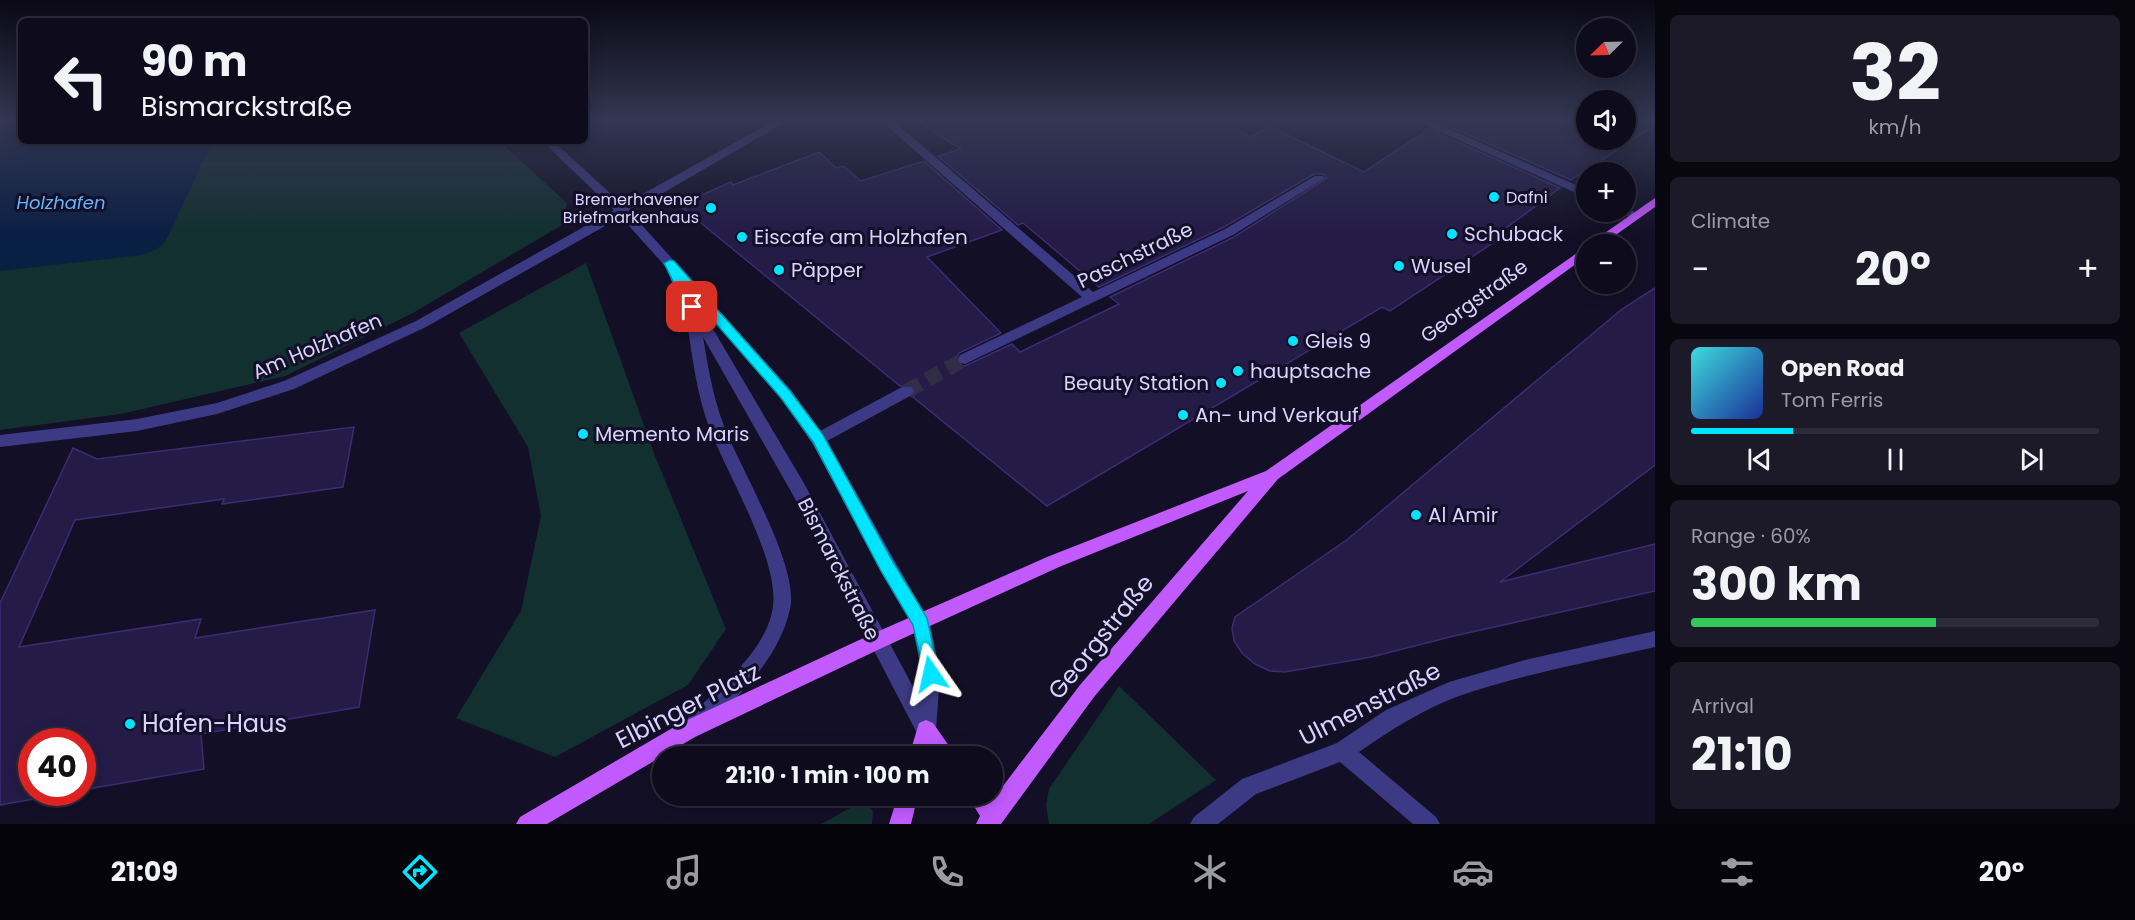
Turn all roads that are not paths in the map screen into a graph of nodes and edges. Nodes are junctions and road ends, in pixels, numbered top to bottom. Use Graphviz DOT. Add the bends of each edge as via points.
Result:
graph roads {
  1 [pos="565,157"];
  2 [pos="719,157"];
  3 [pos="928,157"];
  4 [pos="1504,157"];
  5 [pos="1319,178"];
  6 [pos="1576,189"];
  7 [pos="1652,207"];
  8 [pos="622,211"];
  9 [pos="1636,212"];
  10 [pos="1621,222"];
  11 [pos="1607,234"];
  12 [pos="1576,258"];
  13 [pos="670,263"];
  14 [pos="1092,299"];
  15 [pos="692,307"];
  16 [pos="965,359"];
  17 [pos="907,392"];
  18 [pos="818,439"];
  19 [pos="0,441"];
  20 [pos="1272,475"];
  21 [pos="921,623"];
  22 [pos="1655,639"];
  23 [pos="876,641"];
  24 [pos="688,730"];
  25 [pos="926,730"];
  26 [pos="922,746"];
  27 [pos="938,746"];
  28 [pos="1343,751"];
  29 [pos="905,806"];
  30 [pos="983,806"];
  31 [pos="994,822"];
  32 [pos="527,824"];
  33 [pos="900,824"];
  34 [pos="1201,824"];
  35 [pos="1429,824"];
  1 -- 8 [label="street, Bismarckstraße"];
  2 -- 8 [label="street, Am Holzhafen"];
  3 -- 14 [label="street"];
  4 -- 6 [label="street"];
  5 -- 14 [label="street, Paschstraße" via="1229,232"];
  7 -- 9 [label="main road"];
  8 -- 13 [label="street, Bismarckstraße"];
  8 -- 19 [label="street, Am Holzhafen" via="421,324 289,385 217,408 137,425"];
  10 -- 11 [label="main road"];
  12 -- 20 [label="main road, Georgstraße"];
  13 -- 15 [label="street, Bismarckstraße"];
  13 -- 18 [label="street, Bismarckstraße" via="786,394"];
  14 -- 16 [label="street, Paschstraße"];
  15 -- 23 [label="street, Bismarckstraße" via="799,490"];
  15 -- 24 [label="street, Bismarckstraße" via="716,426 767,541 779,579 782,605 770,640 746,676"];
  17 -- 18 [label="street"];
  18 -- 21 [label="street, Bismarckstraße"];
  20 -- 21 [label="main road, Georgstraße" via="1053,562"];
  20 -- 31 [label="main road, Georgstraße" via="1087,691"];
  21 -- 23 [label="main road, Georgstraße"];
  21 -- 25 [label="street, Bismarckstraße" via="931,674"];
  22 -- 28 [label="street, Ulmenstraße" via="1456,688 1393,717"];
  23 -- 24 [label="main road, Elbinger Platz"];
  23 -- 25 [label="street, Bismarckstraße"];
  24 -- 32 [label="main road, Elbinger Platz"];
  25 -- 26 [label="main road"];
  25 -- 27 [label="main road"];
  28 -- 34 [label="street, Ulmenstraße" via="1249,786"];
  28 -- 35 [label="street"];
  29 -- 33 [label="main road"];
  30 -- 31 [label="main road, Georgstraße"];
}
